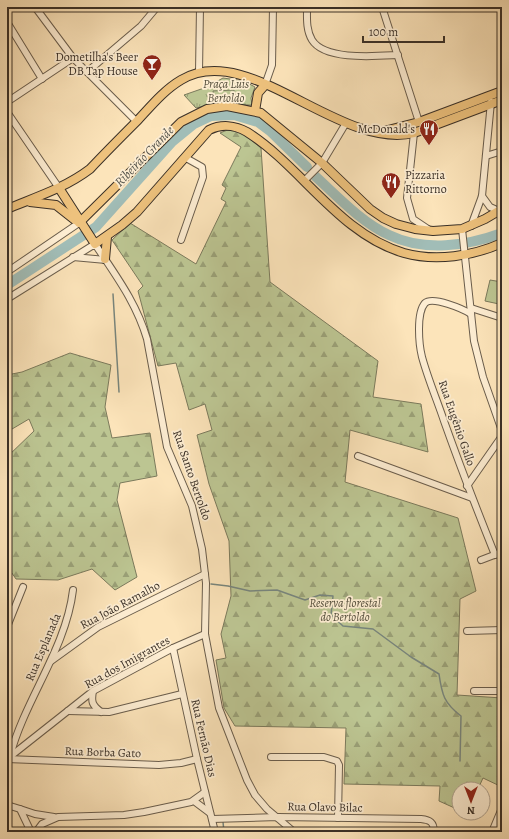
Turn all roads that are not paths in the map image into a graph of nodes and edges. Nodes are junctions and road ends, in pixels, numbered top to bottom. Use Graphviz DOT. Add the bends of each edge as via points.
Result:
graph roads {
  1 [pos="35,7"];
  2 [pos="156,7"];
  3 [pos="200,7"];
  4 [pos="273,7"];
  5 [pos="307,7"];
  6 [pos="382,7"];
  7 [pos="7,22"];
  8 [pos="398,55"];
  9 [pos="73,58"];
  10 [pos="87,72"];
  11 [pos="199,72"];
  12 [pos="42,79"];
  13 [pos="265,85"];
  14 [pos="502,91"];
  15 [pos="491,95"];
  16 [pos="502,100"];
  17 [pos="7,102"];
  18 [pos="491,104"];
  19 [pos="255,111"];
  20 [pos="7,112"];
  21 [pos="136,121"];
  22 [pos="419,122"];
  23 [pos="346,123"];
  24 [pos="375,132"];
  25 [pos="414,133"];
  26 [pos="502,151"];
  27 [pos="486,156"];
  28 [pos="186,158"];
  29 [pos="322,163"];
  30 [pos="304,181"];
  31 [pos="58,188"];
  32 [pos="482,196"];
  33 [pos="26,202"];
  34 [pos="7,209"];
  35 [pos="501,210"];
  36 [pos="81,225"];
  37 [pos="471,226"];
  38 [pos="433,231"];
  39 [pos="463,232"];
  40 [pos="107,237"];
  41 [pos="92,240"];
  42 [pos="181,240"];
  43 [pos="502,242"];
  44 [pos="465,251"];
  45 [pos="73,258"];
  46 [pos="105,259"];
  47 [pos="7,272"];
  48 [pos="7,299"];
  49 [pos="458,307"];
  50 [pos="471,308"];
  51 [pos="502,318"];
  52 [pos="502,431"];
  53 [pos="502,436"];
  54 [pos="358,456"];
  55 [pos="467,486"];
  56 [pos="472,498"];
  57 [pos="502,552"];
  58 [pos="495,555"];
  59 [pos="481,560"];
  60 [pos="205,574"];
  61 [pos="23,587"];
  62 [pos="73,590"];
  63 [pos="8,622"];
  64 [pos="502,630"];
  65 [pos="467,631"];
  66 [pos="205,634"];
  67 [pos="173,648"];
  68 [pos="49,662"];
  69 [pos="93,691"];
  70 [pos="474,691"];
  71 [pos="502,691"];
  72 [pos="182,694"];
  73 [pos="68,711"];
  74 [pos="101,712"];
  75 [pos="271,757"];
  76 [pos="8,758"];
  77 [pos="197,759"];
  78 [pos="205,792"];
  79 [pos="194,801"];
  80 [pos="7,805"];
  81 [pos="502,808"];
  82 [pos="20,809"];
  83 [pos="211,816"];
  84 [pos="58,817"];
  85 [pos="278,817"];
  86 [pos="338,818"];
  87 [pos="434,829"];
  88 [pos="31,832"];
  89 [pos="36,832"];
  90 [pos="215,832"];
  91 [pos="294,832"];
  92 [pos="492,832"];
  1 -- 9 [label="street"];
  2 -- 10 [label="street" via="141,26"];
  3 -- 11 [label="street"];
  4 -- 13 [label="street" via="272,65"];
  5 -- 8 [label="street" via="309,32 312,40 320,48 348,55"];
  6 -- 8 [label="street"];
  7 -- 12 [label="street"];
  8 -- 22 [label="street"];
  9 -- 10 [label="street"];
  9 -- 12 [label="street"];
  10 -- 21 [label="street"];
  11 -- 13 [label="main road" via="234,72"];
  11 -- 21 [label="main road" via="182,79 168,89"];
  12 -- 17 [label="street"];
  13 -- 19 [label="main road" via="258,93"];
  13 -- 23 [label="main road"];
  14 -- 15 [label="main road"];
  15 -- 18 [label="street"];
  15 -- 22 [label="main road"];
  16 -- 18 [label="main road"];
  18 -- 25 [label="main road"];
  18 -- 27 [label="street"];
  19 -- 29 [label="main road" via="271,120"];
  19 -- 36 [label="main road" via="221,106 198,112 181,122"];
  20 -- 31 [label="street"];
  21 -- 31 [label="main road" via="90,169"];
  22 -- 24 [label="main road"];
  23 -- 24 [label="main road"];
  23 -- 29 [label="street"];
  24 -- 25 [label="main road" via="398,135"];
  25 -- 38 [label="street" via="407,198 413,219"];
  26 -- 27 [label="street"];
  27 -- 32 [label="street"];
  28 -- 30 [label="main road" via="209,130 233,126 246,131"];
  28 -- 40 [label="main road" via="137,212"];
  28 -- 42 [label="street" via="202,167 203,177"];
  29 -- 30 [label="street"];
  29 -- 38 [label="main road" via="383,218 415,230"];
  30 -- 44 [label="main road" via="350,224 388,247 419,256"];
  31 -- 33 [label="main road"];
  31 -- 36 [label="main road"];
  32 -- 35 [label="street" via="490,207"];
  32 -- 37 [label="street"];
  33 -- 34 [label="main road"];
  33 -- 36 [label="main road" via="56,206"];
  35 -- 37 [label="main road"];
  36 -- 41 [label="main road"];
  36 -- 47 [label="street"];
  37 -- 39 [label="main road"];
  38 -- 39 [label="main road"];
  39 -- 44 [label="street"];
  40 -- 41 [label="main road"];
  40 -- 46 [label="main road"];
  41 -- 45 [label="street"];
  41 -- 46 [label="street, Rua Santo Bertoldo"];
  43 -- 44 [label="main road" via="488,249"];
  44 -- 50 [label="street"];
  45 -- 46 [label="street"];
  45 -- 48 [label="street"];
  46 -- 60 [label="street, Rua Santo Bertoldo" via="128,293 142,322 167,447 192,506"];
  49 -- 50 [label="street"];
  49 -- 50 [label="street"];
  49 -- 55 [label="street, Rua Eugênio Gallo" via="434,300 425,303 419,325 422,356"];
  50 -- 51 [label="street"];
  50 -- 52 [label="street" via="476,354"];
  53 -- 55 [label="street"];
  54 -- 56 [label="street"];
  55 -- 56 [label="street, Rua Eugênio Gallo"];
  56 -- 58 [label="street, Rua Eugênio Gallo"];
  57 -- 58 [label="street"];
  58 -- 59 [label="street"];
  60 -- 66 [label="street, Rua Santo Bertoldo"];
  60 -- 68 [label="street, Rua João Ramalho" via="98,627"];
  61 -- 63 [label="street"];
  62 -- 68 [label="street, Rua Esplanada" via="70,613"];
  64 -- 65 [label="street"];
  66 -- 67 [label="street, Rua dos Imigrantes"];
  66 -- 85 [label="street, Rua Santo Bertoldo" via="219,708 229,735 255,794"];
  67 -- 69 [label="street, Rua dos Imigrantes"];
  67 -- 72 [label="street, Rua Fernão Dias"];
  68 -- 76 [label="street, Rua Esplanada"];
  69 -- 73 [label="street, Rua dos Imigrantes"];
  69 -- 74 [label="street" via="92,702"];
  70 -- 71 [label="street"];
  72 -- 74 [label="street" via="133,707"];
  72 -- 77 [label="street, Rua Fernão Dias"];
  73 -- 74 [label="street"];
  73 -- 76 [label="street, Rua dos Imigrantes"];
  75 -- 86 [label="street" via="337,760"];
  76 -- 77 [label="street, Rua Borba Gato" via="159,765"];
  77 -- 78 [label="street, Rua Fernão Dias"];
  78 -- 79 [label="street"];
  78 -- 83 [label="street, Rua Fernão Dias"];
  79 -- 83 [label="street"];
  79 -- 84 [label="street" via="124,815"];
  80 -- 82 [label="street"];
  81 -- 92 [label="street"];
  82 -- 84 [label="street"];
  82 -- 88 [label="street"];
  83 -- 85 [label="street, Rua Olavo Bilac"];
  83 -- 90 [label="street, Rua Fernão Dias"];
  84 -- 89 [label="street" via="42,824"];
  85 -- 86 [label="street, Rua Olavo Bilac"];
  85 -- 91 [label="street, Rua Santo Bertoldo"];
  86 -- 87 [label="street, Rua Olavo Bilac" via="420,819 430,821"];
}
